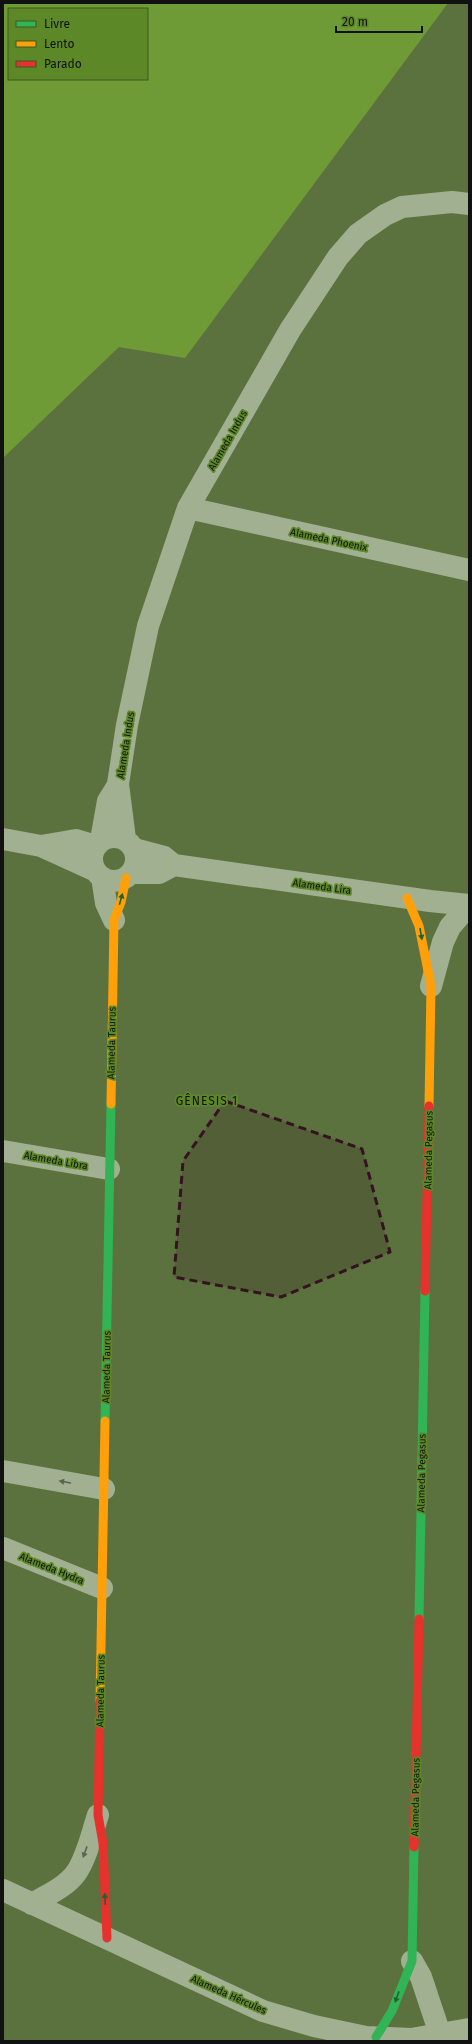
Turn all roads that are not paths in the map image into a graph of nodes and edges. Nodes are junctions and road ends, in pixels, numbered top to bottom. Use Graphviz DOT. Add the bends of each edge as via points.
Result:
graph roads {
  1 [pos="469,204"];
  2 [pos="188,508"];
  3 [pos="469,570"];
  4 [pos="118,784"];
  5 [pos="3,839"];
  6 [pos="99,843"];
  7 [pos="130,844"];
  8 [pos="42,846"];
  9 [pos="174,865"];
  10 [pos="99,874"];
  11 [pos="129,875"];
  12 [pos="407,898"];
  13 [pos="469,905"];
  14 [pos="114,920"];
  15 [pos="431,986"];
  16 [pos="3,1151"];
  17 [pos="109,1169"];
  18 [pos="3,1471"];
  19 [pos="104,1489"];
  20 [pos="3,1548"];
  21 [pos="102,1588"];
  22 [pos="98,1815"];
  23 [pos="3,1890"];
  24 [pos="32,1904"];
  25 [pos="107,1938"];
  26 [pos="412,1961"];
  27 [pos="469,2029"];
  28 [pos="440,2034"];
  29 [pos="376,2037"];
  1 -- 2 [label="street, Alameda Indus" via="452,202 402,207 385,215 358,234 338,257 290,330"];
  2 -- 3 [label="street, Alameda Phoenix"];
  2 -- 4 [label="street, Alameda Indus" via="148,626 127,725"];
  4 -- 6 [label="street, Alameda Indus" via="108,802"];
  4 -- 7 [label="street, Alameda Indus"];
  5 -- 8 [label="street"];
  6 -- 7 [label="street" via="113,836"];
  6 -- 8 [label="street" via="76,840"];
  6 -- 10 [label="street" via="92,854 92,863"];
  7 -- 9 [label="street, Alameda Lira" via="164,857"];
  7 -- 11 [label="street" via="136,861"];
  8 -- 10 [label="street"];
  9 -- 11 [label="street" via="159,873"];
  9 -- 12 [label="street, Alameda Lira"];
  10 -- 11 [label="street" via="109,881 118,881"];
  10 -- 14 [label="street, Alameda Taurus" via="106,903"];
  14 -- 11 [label="street, Alameda Taurus, one-way"];
  12 -- 13 [label="street, Alameda Lira"];
  12 -- 15 [label="street, Alameda Pegasus, one-way" via="419,926"];
  13 -- 15 [label="street, Alameda Pegasus" via="450,927 443,942"];
  14 -- 17 [label="street, Alameda Taurus"];
  15 -- 26 [label="street, Alameda Pegasus"];
  16 -- 17 [label="street, Alameda Libra"];
  17 -- 19 [label="street, Alameda Taurus"];
  19 -- 18 [label="street, one-way"];
  19 -- 21 [label="street, Alameda Taurus"];
  20 -- 21 [label="street, Alameda Hydra"];
  21 -- 22 [label="street, Alameda Taurus"];
  22 -- 24 [label="street, Alameda Taurus, one-way" via="76,1873 59,1888"];
  25 -- 22 [label="street, Alameda Taurus, one-way" via="103,1843"];
  23 -- 24 [label="street, Alameda Hércules"];
  24 -- 25 [label="street, Alameda Hércules"];
  25 -- 29 [label="street, Alameda Hércules" via="263,2011 314,2026"];
  26 -- 28 [label="street, Alameda Pegasus" via="421,1977"];
  26 -- 29 [label="street, Alameda Pegasus, one-way" via="392,2011"];
  27 -- 28 [label="street, Alameda Hércules"];
  28 -- 29 [label="street, Alameda Hércules" via="411,2039"];
}
